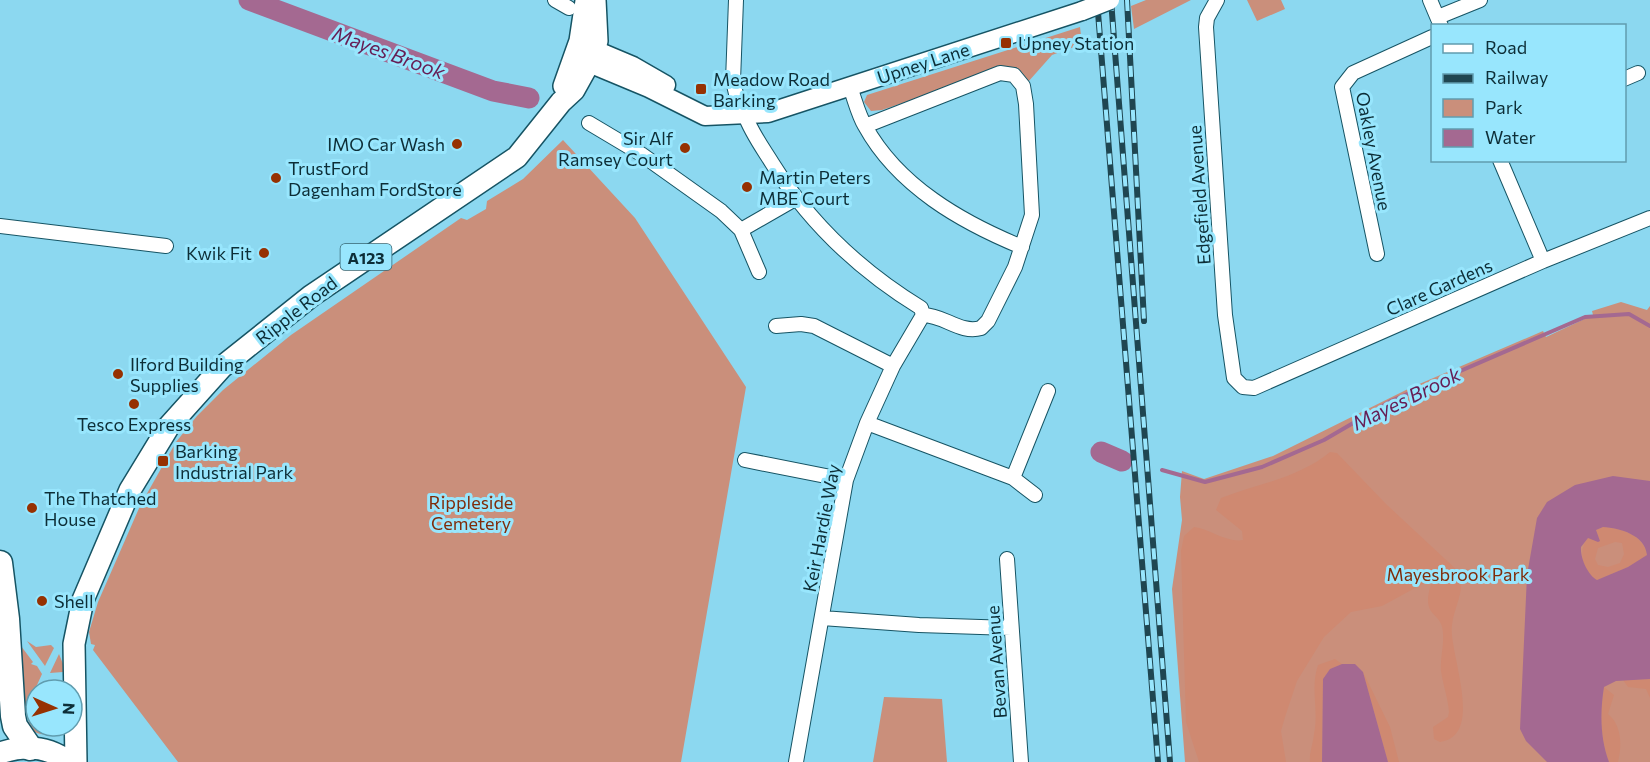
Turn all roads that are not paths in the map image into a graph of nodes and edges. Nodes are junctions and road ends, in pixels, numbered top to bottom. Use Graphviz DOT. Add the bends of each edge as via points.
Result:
graph roads {
  1 [pos="555,0"];
  2 [pos="595,0"];
  3 [pos="736,0"];
  4 [pos="1110,0"];
  5 [pos="1217,0"];
  6 [pos="1430,0"];
  7 [pos="1480,0"];
  8 [pos="578,4"];
  9 [pos="1440,21"];
  10 [pos="1431,37"];
  11 [pos="584,54"];
  12 [pos="1638,73"];
  13 [pos="1626,78"];
  14 [pos="850,87"];
  15 [pos="740,115"];
  16 [pos="589,123"];
  17 [pos="865,126"];
  18 [pos="1501,162"];
  19 [pos="795,199"];
  20 [pos="1650,218"];
  21 [pos="0,226"];
  22 [pos="741,230"];
  23 [pos="166,246"];
  24 [pos="1022,247"];
  25 [pos="1377,254"];
  26 [pos="1543,261"];
  27 [pos="759,272"];
  28 [pos="923,315"];
  29 [pos="776,326"];
  30 [pos="893,366"];
  31 [pos="1243,387"];
  32 [pos="1048,391"];
  33 [pos="867,423"];
  34 [pos="745,460"];
  35 [pos="1013,478"];
  36 [pos="846,480"];
  37 [pos="1035,495"];
  38 [pos="1007,559"];
  39 [pos="0,563"];
  40 [pos="822,618"];
  41 [pos="1011,628"];
  42 [pos="73,678"];
  43 [pos="59,738"];
  44 [pos="73,738"];
  45 [pos="36,748"];
  46 [pos="0,753"];
  47 [pos="69,762"];
  48 [pos="76,762"];
  49 [pos="795,762"];
  50 [pos="1021,762"];
  1 -- 8 [label="street"];
  2 -- 11 [label="main road, Ripple Road / A123" via="598,35"];
  3 -- 15 [label="street" via="733,81"];
  4 -- 14 [label="street, Upney Lane, bridge"];
  5 -- 31 [label="street, Edgefield Avenue" via="1206,27 1211,108 1225,315 1234,378"];
  6 -- 9 [label="street"];
  7 -- 9 [label="street"];
  8 -- 11 [label="main road, Ripple Road / A123"];
  10 -- 25 [label="street, Oakley Avenue" via="1353,73 1342,87"];
  11 -- 15 [label="street, Upney Lane" via="633,66 708,107"];
  11 -- 42 [label="main road, Ripple Road / A123" via="564,85 561,102 516,157 311,297 222,367 169,426 130,490 83,600 75,634"];
  12 -- 13 [label="street"];
  14 -- 15 [label="street, Upney Lane" via="773,112"];
  14 -- 17 [label="street"];
  15 -- 19 [label="street"];
  16 -- 22 [label="street" via="722,211"];
  17 -- 24 [label="street" via="893,165 943,207 962,220"];
  17 -- 24 [label="street" via="1000,73 1014,75 1023,86 1026,104 1033,206"];
  18 -- 26 [label="street"];
  19 -- 22 [label="street"];
  19 -- 28 [label="street" via="863,270 921,308"];
  20 -- 26 [label="street, Clare Gardens"];
  21 -- 23 [label="street"];
  22 -- 27 [label="street"];
  24 -- 28 [label="street" via="988,321 981,328 964,329 942,318"];
  26 -- 31 [label="street, Clare Gardens" via="1254,388"];
  28 -- 30 [label="street, Keir Hardie Way"];
  29 -- 30 [label="street" via="814,326"];
  30 -- 33 [label="street, Keir Hardie Way"];
  32 -- 35 [label="street"];
  33 -- 35 [label="street"];
  33 -- 36 [label="street, Keir Hardie Way"];
  34 -- 36 [label="street"];
  35 -- 37 [label="street"];
  36 -- 40 [label="street, Keir Hardie Way"];
  38 -- 41 [label="street, Bevan Avenue"];
  39 -- 45 [label="highway" via="13,716 15,726"];
  40 -- 41 [label="street"];
  40 -- 49 [label="street, Keir Hardie Way"];
  41 -- 50 [label="street, Bevan Avenue"];
  43 -- 45 [label="main road"];
  44 -- 48 [label="main road, Ripple Road / A123"];
  45 -- 46 [label="main road"];
  45 -- 47 [label="main road"];
}
